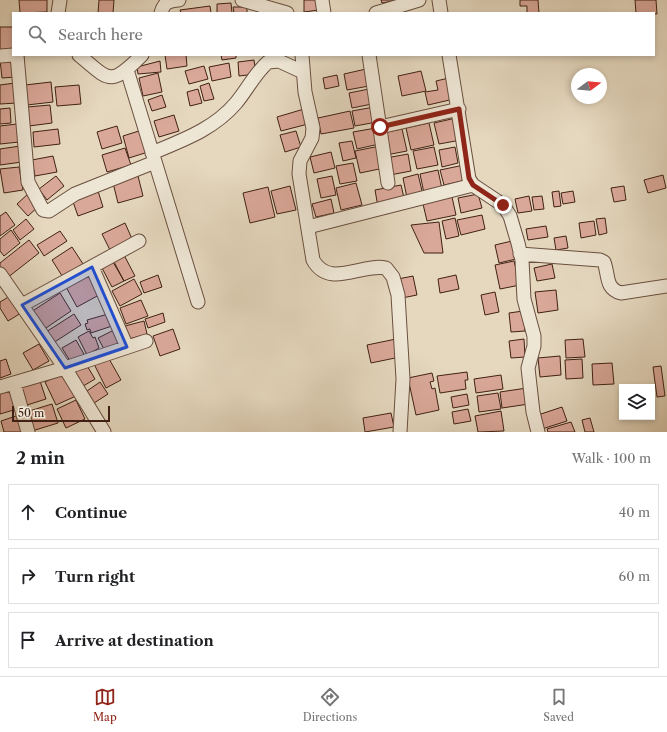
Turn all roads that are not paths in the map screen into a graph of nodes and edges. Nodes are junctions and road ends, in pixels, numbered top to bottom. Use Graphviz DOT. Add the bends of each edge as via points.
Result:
graph roads {
  1 [pos="60,0"];
  2 [pos="179,0"];
  3 [pos="242,0"];
  4 [pos="322,0"];
  5 [pos="420,0"];
  6 [pos="439,0"];
  7 [pos="58,12"];
  8 [pos="161,12"];
  9 [pos="284,12"];
  10 [pos="324,12"];
  11 [pos="379,12"];
  12 [pos="441,12"];
  13 [pos="12,55"];
  14 [pos="0,56"];
  15 [pos="17,56"];
  16 [pos="80,56"];
  17 [pos="141,56"];
  18 [pos="302,56"];
  19 [pos="369,56"];
  20 [pos="449,56"];
  21 [pos="127,70"];
  22 [pos="303,72"];
  23 [pos="459,109"];
  24 [pos="380,127"];
  25 [pos="153,157"];
  26 [pos="388,183"];
  27 [pos="473,185"];
  28 [pos="308,226"];
  29 [pos="139,241"];
  30 [pos="520,254"];
  31 [pos="92,267"];
  32 [pos="0,274"];
  33 [pos="667,286"];
  34 [pos="198,302"];
  35 [pos="22,305"];
  36 [pos="146,340"];
  37 [pos="127,347"];
  38 [pos="65,368"];
  39 [pos="14,383"];
  40 [pos="0,387"];
  41 [pos="28,432"];
  42 [pos="104,432"];
  43 [pos="400,432"];
  44 [pos="538,432"];
  1 -- 7 [label="street"];
  2 -- 8 [label="street" via="170,0 164,4"];
  3 -- 9 [label="street"];
  4 -- 10 [label="street"];
  5 -- 11 [label="street"];
  6 -- 12 [label="street"];
  13 -- 14 [label="street"];
  15 -- 25 [label="street" via="28,182 44,210 49,212 75,194"];
  16 -- 21 [label="street" via="101,75 119,76"];
  17 -- 21 [label="street"];
  18 -- 22 [label="street"];
  19 -- 24 [label="street"];
  20 -- 23 [label="street"];
  21 -- 25 [label="street"];
  22 -- 25 [label="street" via="279,61 268,62 237,102 213,124"];
  22 -- 28 [label="street" via="313,128 312,138 300,162 299,174"];
  23 -- 24 [label="street"];
  23 -- 27 [label="street" via="469,178"];
  24 -- 26 [label="street"];
  25 -- 34 [label="street"];
  27 -- 28 [label="street"];
  27 -- 30 [label="street" via="503,205 510,216"];
  28 -- 43 [label="street" via="313,260 318,268 327,274 340,274 377,266 386,268 394,277 403,357"];
  29 -- 31 [label="street"];
  30 -- 33 [label="street" via="600,260 604,262 610,286 614,291 621,293"];
  30 -- 44 [label="street" via="524,299 534,336 528,368"];
  31 -- 35 [label="street"];
  31 -- 37 [label="street"];
  32 -- 35 [label="street"];
  35 -- 38 [label="street"];
  36 -- 37 [label="street"];
  37 -- 38 [label="street"];
  38 -- 39 [label="street"];
  38 -- 42 [label="street"];
  39 -- 40 [label="street"];
  39 -- 41 [label="street"];
}
